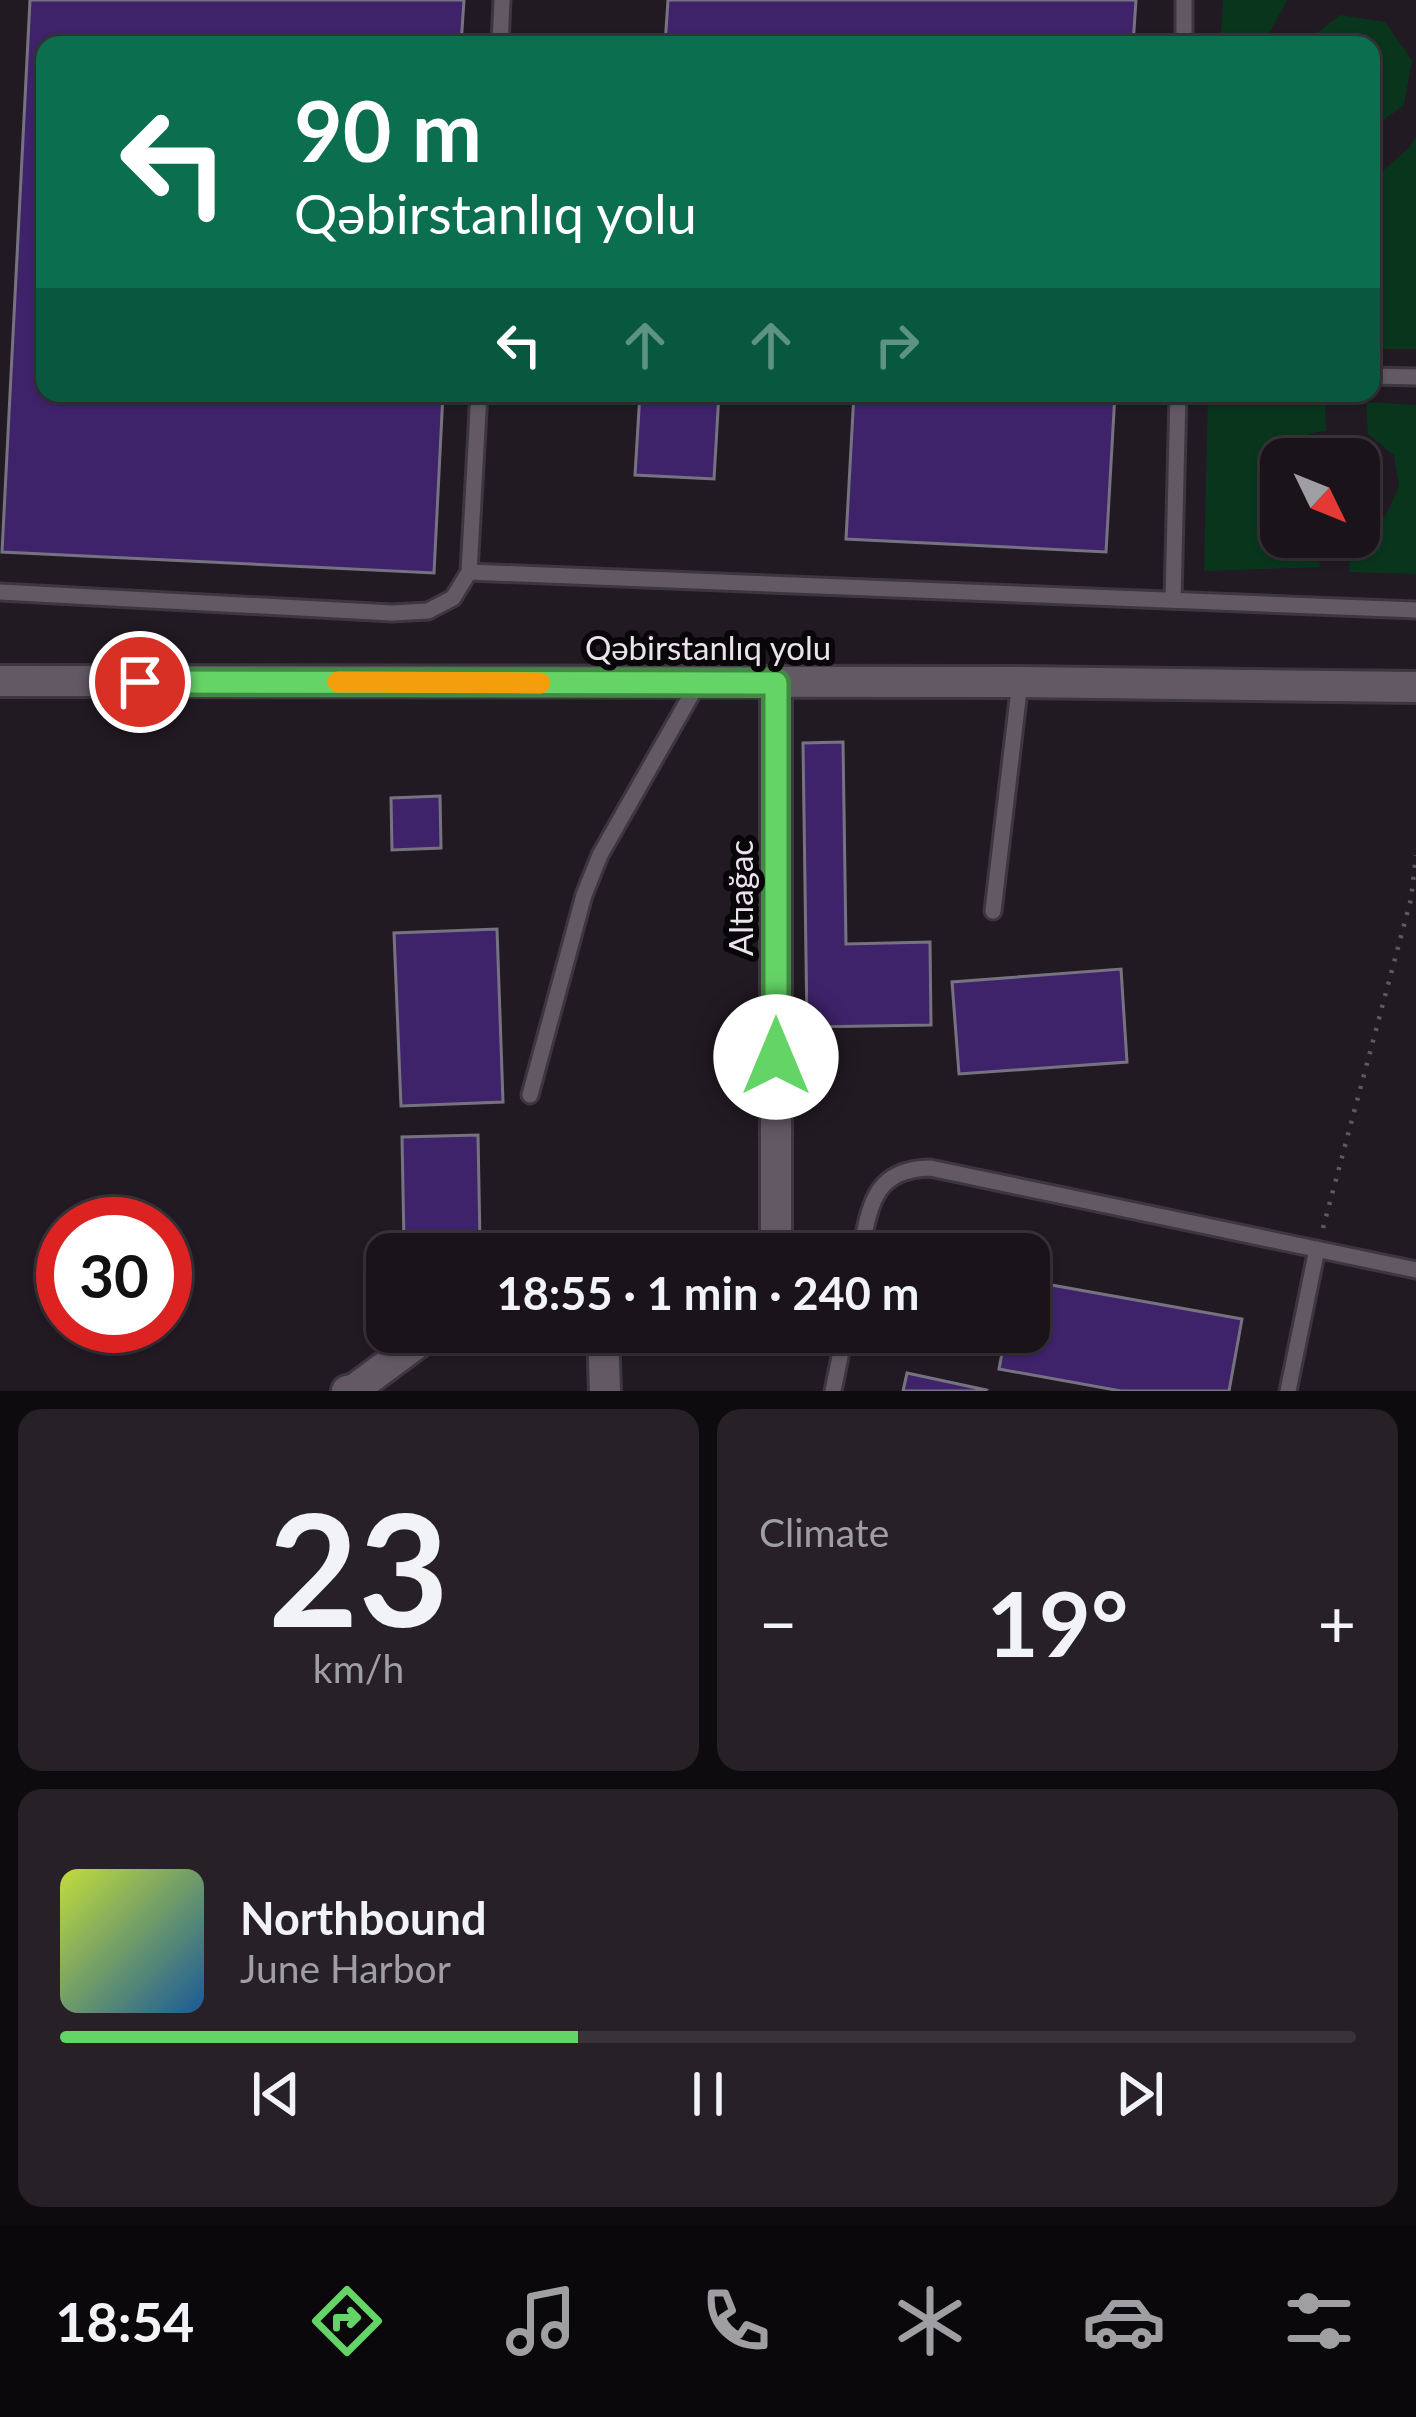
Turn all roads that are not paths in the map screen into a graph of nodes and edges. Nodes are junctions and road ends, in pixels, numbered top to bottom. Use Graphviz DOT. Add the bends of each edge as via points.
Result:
graph roads {
  1 [pos="502,0"];
  2 [pos="1184,0"];
  3 [pos="500,36"];
  4 [pos="1184,36"];
  5 [pos="1380,376"];
  6 [pos="1416,377"];
  7 [pos="478,402"];
  8 [pos="1178,402"];
  9 [pos="469,572"];
  10 [pos="0,592"];
  11 [pos="1173,599"];
  12 [pos="1416,610"];
  13 [pos="0,681"];
  14 [pos="1020,682"];
  15 [pos="698,683"];
  16 [pos="776,683"];
  17 [pos="1416,687"];
  18 [pos="993,911"];
  19 [pos="530,1095"];
  20 [pos="776,1233"];
  21 [pos="864,1233"];
  22 [pos="1317,1250"];
  23 [pos="1416,1270"];
  24 [pos="404,1353"];
  25 [pos="603,1353"];
  26 [pos="841,1353"];
  27 [pos="347,1391"];
  28 [pos="604,1391"];
  29 [pos="833,1391"];
  30 [pos="1288,1391"];
  1 -- 3 [label="lane"];
  2 -- 4 [label="lane"];
  5 -- 6 [label="lane"];
  7 -- 9 [label="lane"];
  8 -- 11 [label="lane"];
  9 -- 10 [label="lane" via="453,598 428,611 392,614"];
  9 -- 11 [label="lane"];
  11 -- 12 [label="lane"];
  13 -- 15 [label="street, Qəbirstanlıq yolu"];
  14 -- 16 [label="street, Qəbirstanlıq yolu"];
  14 -- 17 [label="street, Qəbirstanlıq yolu"];
  14 -- 18 [label="lane"];
  15 -- 16 [label="street, Qəbirstanlıq yolu"];
  15 -- 19 [label="lane" via="600,855"];
  16 -- 20 [label="street, Altıağac"];
  21 -- 22 [label="lane" via="886,1178 930,1168"];
  22 -- 23 [label="lane"];
  22 -- 30 [label="lane"];
  24 -- 27 [label="street"];
  25 -- 28 [label="street"];
  26 -- 29 [label="lane"];
}
